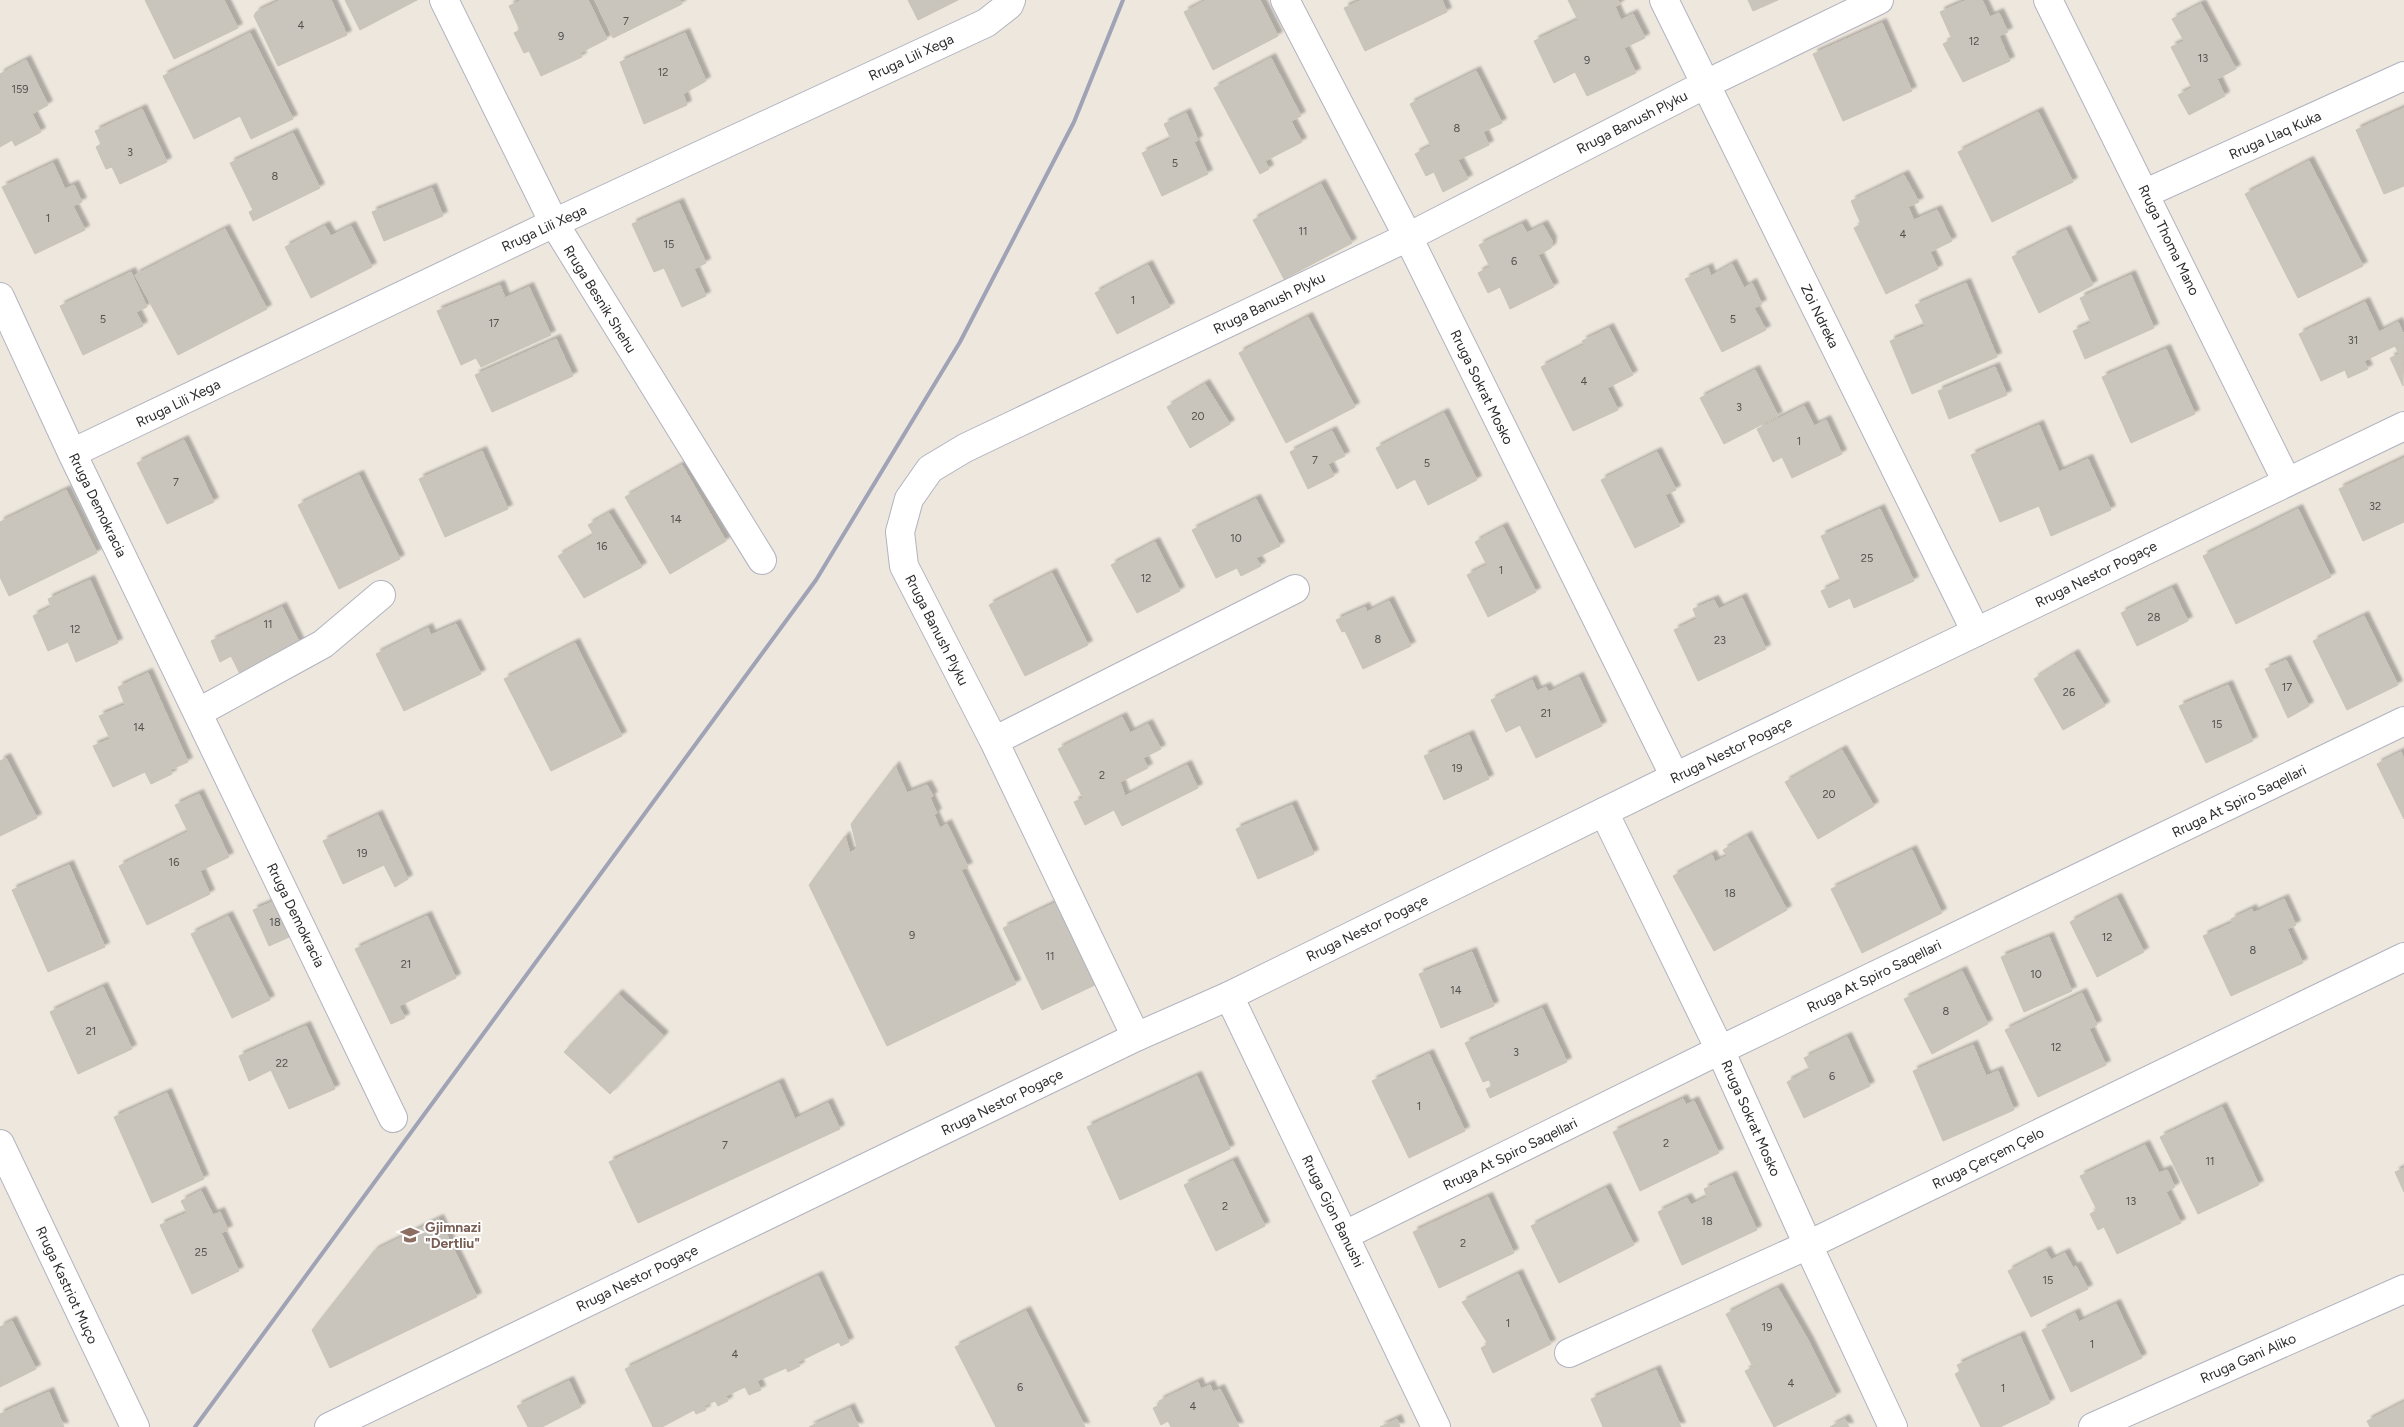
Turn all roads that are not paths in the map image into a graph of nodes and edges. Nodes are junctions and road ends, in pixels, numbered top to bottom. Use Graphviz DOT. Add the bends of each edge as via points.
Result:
graph roads {
  1 [pos="444,0"];
  2 [pos="1011,0"];
  3 [pos="1285,0"];
  4 [pos="1664,0"];
  5 [pos="1878,0"];
  6 [pos="2048,0"];
  7 [pos="2404,76"];
  8 [pos="1706,84"];
  9 [pos="2146,193"];
  10 [pos="554,223"];
  11 [pos="1408,237"];
  12 [pos="0,297"];
  13 [pos="2404,426"];
  14 [pos="72,453"];
  15 [pos="2288,482"];
  16 [pos="762,560"];
  17 [pos="1295,589"];
  18 [pos="381,595"];
  19 [pos="1976,632"];
  20 [pos="199,712"];
  21 [pos="2404,722"];
  22 [pos="994,741"];
  23 [pos="1675,777"];
  24 [pos="1604,812"];
  25 [pos="2404,957"];
  26 [pos="1229,996"];
  27 [pos="1136,1037"];
  28 [pos="1720,1050"];
  29 [pos="393,1118"];
  30 [pos="0,1144"];
  31 [pos="1345,1235"];
  32 [pos="1808,1245"];
  33 [pos="2404,1289"];
  34 [pos="1569,1353"];
  35 [pos="134,1427"];
  36 [pos="330,1427"];
  37 [pos="1436,1427"];
  38 [pos="1893,1427"];
  39 [pos="2093,1427"];
  1 -- 10 [label="street, Rruga Besnik Shehu"];
  2 -- 10 [label="street, Rruga Lili Xega" via="1010,5 986,23"];
  3 -- 11 [label="street, Rruga Sokrat Mosko"];
  4 -- 8 [label="street, Zoi Ndreka"];
  5 -- 8 [label="street, Rruga Banush Plyku"];
  6 -- 9 [label="street, Rruga Thoma Mano"];
  7 -- 9 [label="street, Rruga Llaq Kuka"];
  8 -- 11 [label="street, Rruga Banush Plyku"];
  8 -- 19 [label="street, Zoi Ndreka"];
  9 -- 15 [label="street, Rruga Thoma Mano"];
  10 -- 14 [label="street, Rruga Lili Xega"];
  10 -- 16 [label="street, Rruga Besnik Shehu"];
  11 -- 22 [label="street, Rruga Banush Plyku" via="965,448 930,468 908,499 900,532 904,566"];
  11 -- 23 [label="street, Rruga Sokrat Mosko"];
  12 -- 14 [label="street, Rruga Demokracia"];
  13 -- 15 [label="street, Rruga Nestor Pogaçe"];
  14 -- 20 [label="street, Rruga Demokracia"];
  15 -- 19 [label="street, Rruga Nestor Pogaçe"];
  17 -- 22 [label="street"];
  18 -- 20 [label="street" via="323,644"];
  19 -- 23 [label="street, Rruga Nestor Pogaçe"];
  20 -- 29 [label="street, Rruga Demokracia"];
  21 -- 28 [label="street, Rruga At Spiro Saqellari"];
  22 -- 27 [label="street, Rruga Banush Plyku"];
  23 -- 24 [label="street, Rruga Nestor Pogaçe"];
  24 -- 26 [label="street, Rruga Nestor Pogaçe"];
  24 -- 28 [label="street, Rruga Sokrat Mosko"];
  25 -- 32 [label="street, Rruga Çerçem Çelo"];
  26 -- 27 [label="street, Rruga Nestor Pogaçe"];
  26 -- 31 [label="street, Rruga Gjon Banushi"];
  27 -- 36 [label="street, Rruga Nestor Pogaçe"];
  28 -- 31 [label="street, Rruga At Spiro Saqellari"];
  28 -- 32 [label="street, Rruga Sokrat Mosko"];
  30 -- 35 [label="street, Rruga Kastriot Muço"];
  31 -- 37 [label="street, Rruga Gjon Banushi"];
  32 -- 34 [label="street, Rruga Çerçem Çelo"];
  32 -- 38 [label="street, Rruga Sokrat Mosko"];
  33 -- 39 [label="street, Rruga Gani Aliko"];
}
